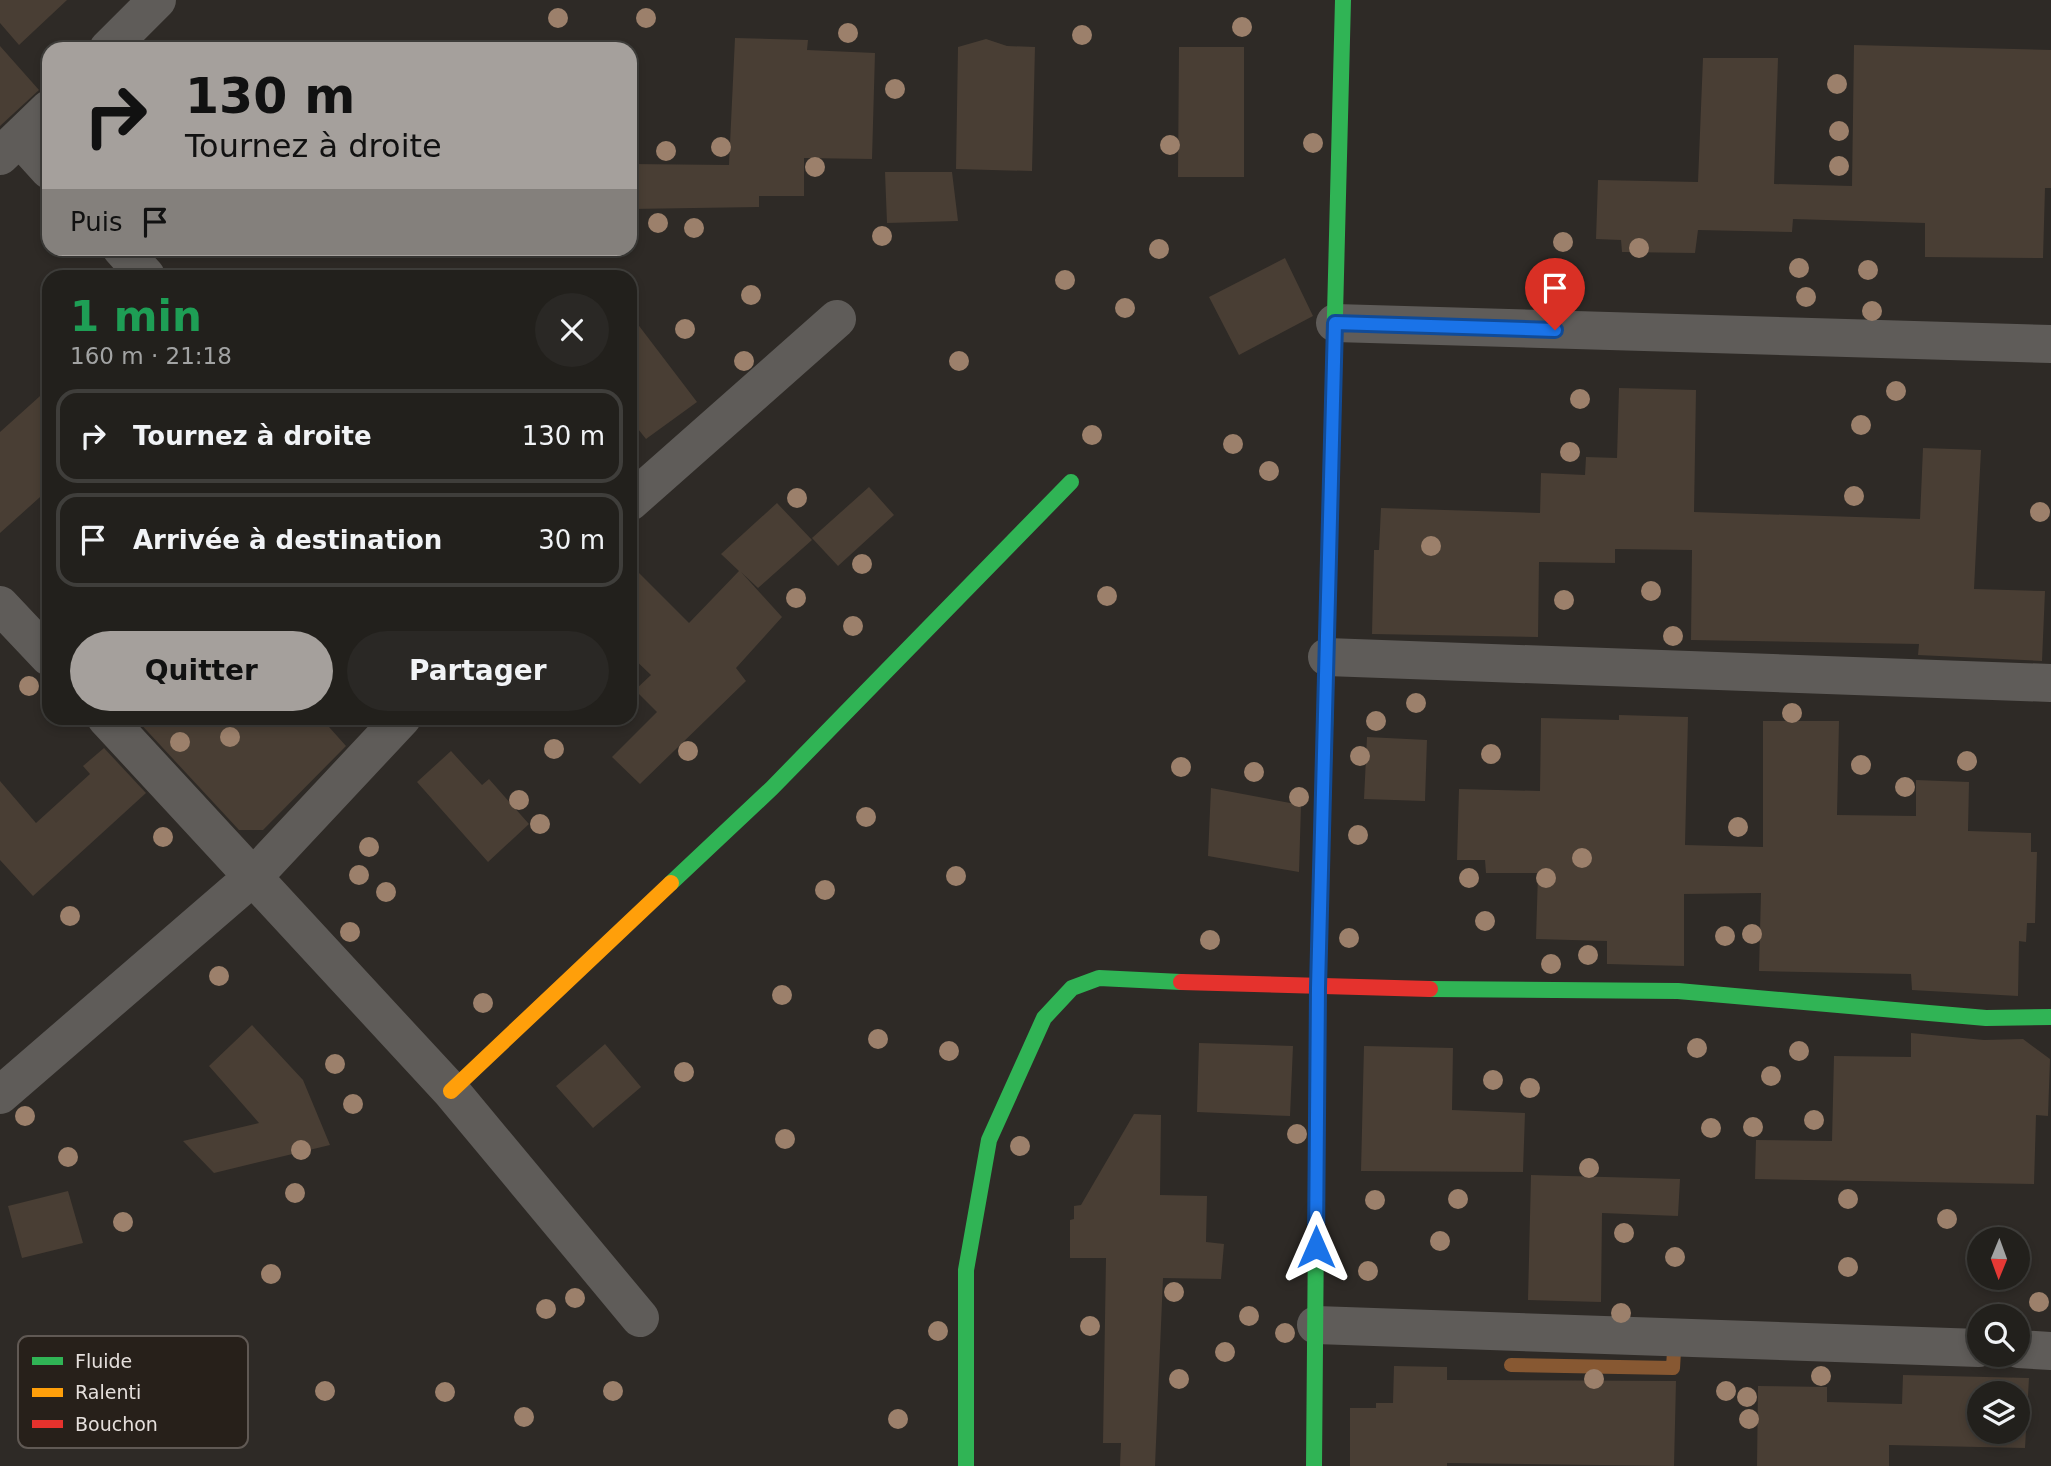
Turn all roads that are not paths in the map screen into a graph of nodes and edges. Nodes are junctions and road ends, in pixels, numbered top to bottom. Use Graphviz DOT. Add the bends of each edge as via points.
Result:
graph roads {
  1 [pos="156,0"];
  2 [pos="1343,0"];
  3 [pos="115,42"];
  4 [pos="42,116"];
  5 [pos="10,147"];
  6 [pos="42,166"];
  7 [pos="128,256"];
  8 [pos="141,270"];
  9 [pos="837,319"];
  10 [pos="1335,323"];
  11 [pos="2051,344"];
  12 [pos="1071,482"];
  13 [pos="637,496"];
  14 [pos="0,605"];
  15 [pos="42,650"];
  16 [pos="1326,657"];
  17 [pos="2051,683"];
  18 [pos="113,725"];
  19 [pos="395,725"];
  20 [pos="255,875"];
  21 [pos="1318,988"];
  22 [pos="2051,1017"];
  23 [pos="4,1083"];
  24 [pos="452,1091"];
  25 [pos="640,1318"];
  26 [pos="1316,1325"];
  27 [pos="1967,1348"];
  28 [pos="2030,1350"];
  29 [pos="2051,1351"];
  30 [pos="966,1466"];
  31 [pos="1314,1466"];
  1 -- 3 [label="street"];
  2 -- 10 [label="street"];
  4 -- 5 [label="street"];
  5 -- 6 [label="street"];
  7 -- 8 [label="street"];
  9 -- 13 [label="street"];
  10 -- 11 [label="street"];
  10 -- 16 [label="street"];
  12 -- 24 [label="street" via="772,788"];
  14 -- 15 [label="street"];
  16 -- 17 [label="street"];
  16 -- 21 [label="street"];
  18 -- 20 [label="street"];
  19 -- 20 [label="street"];
  20 -- 23 [label="street"];
  20 -- 24 [label="street"];
  21 -- 22 [label="street" via="1678,991 1986,1018"];
  21 -- 26 [label="street"];
  21 -- 30 [label="street" via="1099,978 1072,988 1044,1018 989,1140 968,1256"];
  24 -- 25 [label="street"];
  26 -- 27 [label="street"];
  26 -- 31 [label="street"];
  28 -- 29 [label="street"];
}
